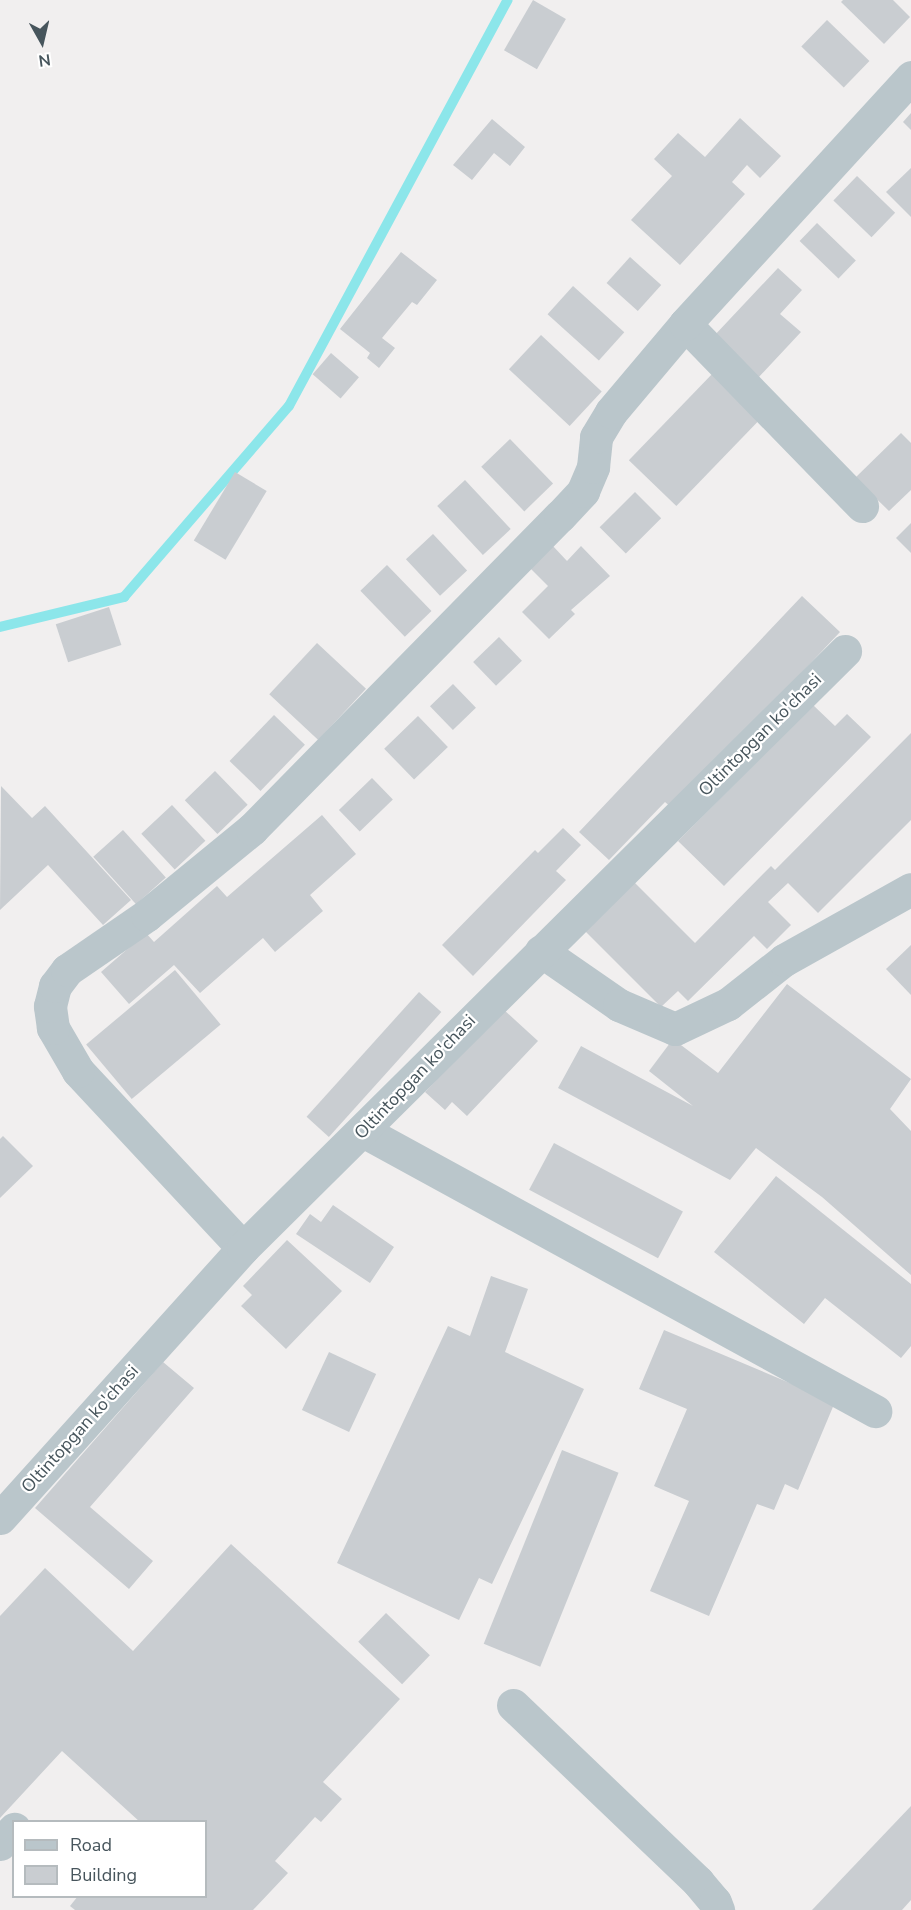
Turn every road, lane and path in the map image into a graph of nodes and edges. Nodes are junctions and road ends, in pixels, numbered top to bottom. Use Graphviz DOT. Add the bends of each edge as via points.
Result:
graph roads {
  1 [pos="911,77"];
  2 [pos="685,324"];
  3 [pos="862,506"];
  4 [pos="845,651"];
  5 [pos="911,890"];
  6 [pos="541,951"];
  7 [pos="363,1131"];
  8 [pos="243,1248"];
  9 [pos="875,1411"];
  10 [pos="0,1518"];
  11 [pos="513,1705"];
  12 [pos="12,1831"];
  13 [pos="0,1844"];
  14 [pos="718,1910"];
  1 -- 2 [label="street"];
  2 -- 3 [label="street"];
  2 -- 8 [label="street" via="611,412 596,437 593,467 583,491 560,516 252,829 147,915 67,970 55,986 50,1006 53,1028 78,1071"];
  4 -- 6 [label="street, Oltintopgan ko'chasi"];
  5 -- 6 [label="street" via="784,960 728,1004 675,1029 619,1005"];
  6 -- 7 [label="street, Oltintopgan ko'chasi"];
  7 -- 8 [label="street, Oltintopgan ko'chasi"];
  7 -- 9 [label="street"];
  8 -- 10 [label="street, Oltintopgan ko'chasi"];
  11 -- 14 [label="street" via="698,1882"];
  12 -- 13 [label="street"];
}
